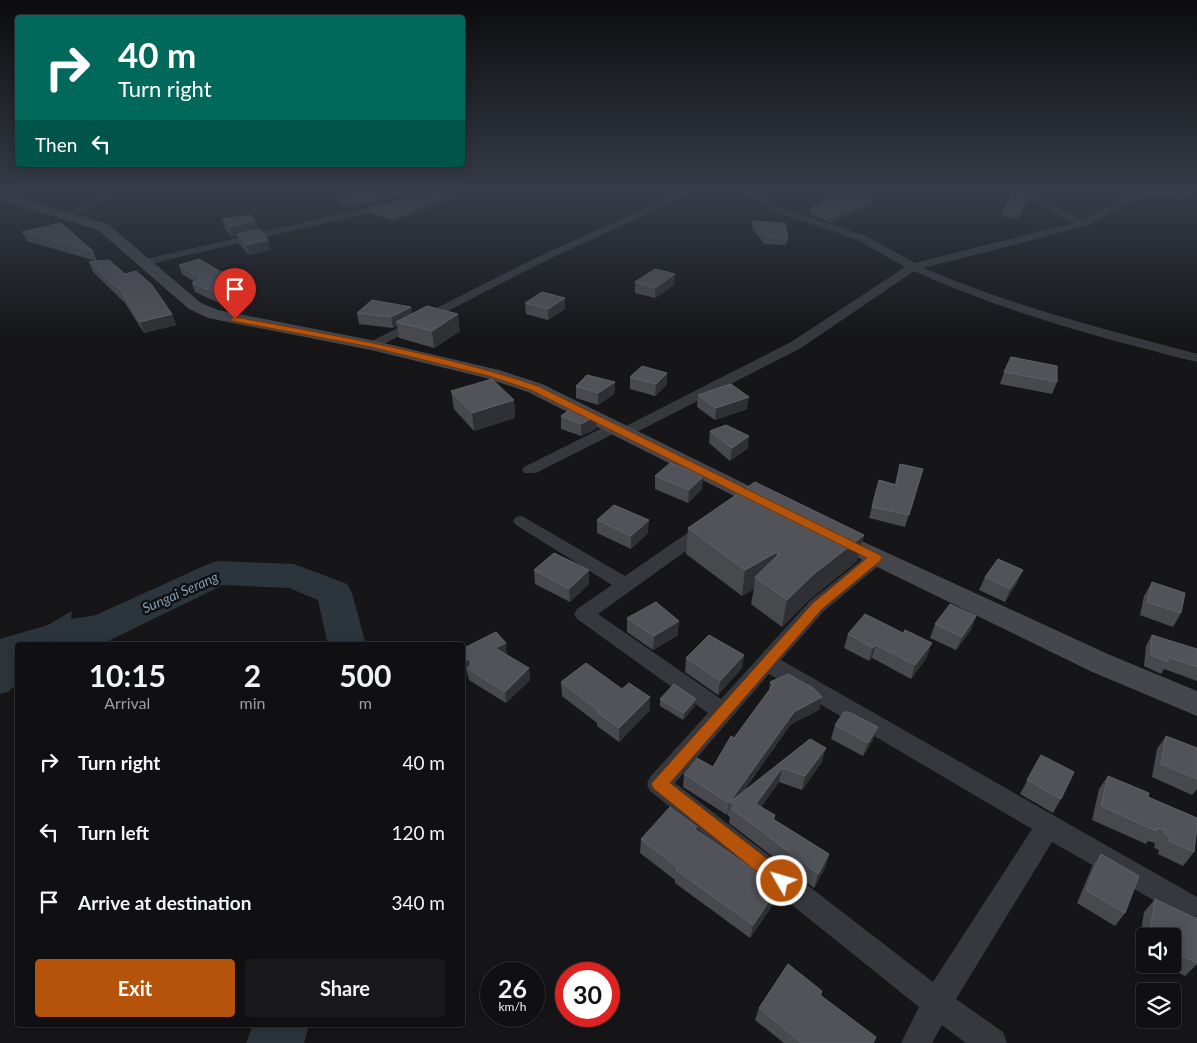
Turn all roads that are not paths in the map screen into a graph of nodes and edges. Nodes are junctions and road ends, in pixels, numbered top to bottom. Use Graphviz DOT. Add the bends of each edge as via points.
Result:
graph roads {
  1 [pos="117,239"];
  2 [pos="247,239"];
  3 [pos="586,239"];
  4 [pos="863,239"];
  5 [pos="1024,239"];
  6 [pos="146,262"];
  7 [pos="913,267"];
  8 [pos="371,345"];
  9 [pos="1197,358"];
  10 [pos="620,430"];
  11 [pos="530,470"];
  12 [pos="737,507"];
  13 [pos="788,514"];
  14 [pos="522,522"];
  15 [pos="814,527"];
  16 [pos="876,558"];
  17 [pos="626,585"];
  18 [pos="768,663"];
  19 [pos="1197,704"];
  20 [pos="724,712"];
  21 [pos="1048,826"];
  22 [pos="1197,912"];
  23 [pos="937,1002"];
  24 [pos="916,1043"];
  25 [pos="992,1043"];
  1 -- 6 [label="street"];
  2 -- 6 [label="street"];
  3 -- 8 [label="street"];
  4 -- 7 [label="street"];
  5 -- 7 [label="street"];
  6 -- 8 [label="street" via="195,306 214,314"];
  7 -- 9 [label="street" via="958,288 1058,321"];
  7 -- 10 [label="street" via="796,346"];
  8 -- 10 [label="street" via="492,374 564,401"];
  10 -- 11 [label="street"];
  10 -- 12 [label="street"];
  12 -- 13 [label="street"];
  12 -- 17 [label="street"];
  14 -- 17 [label="street"];
  15 -- 16 [label="street"];
  16 -- 18 [label="street" via="817,606"];
  16 -- 19 [label="street" via="1100,663"];
  17 -- 20 [label="street" via="584,614"];
  18 -- 20 [label="street"];
  18 -- 21 [label="street"];
  20 -- 23 [label="street" via="659,784"];
  21 -- 22 [label="street"];
  21 -- 23 [label="street"];
  23 -- 24 [label="street"];
  23 -- 25 [label="street"];
}
